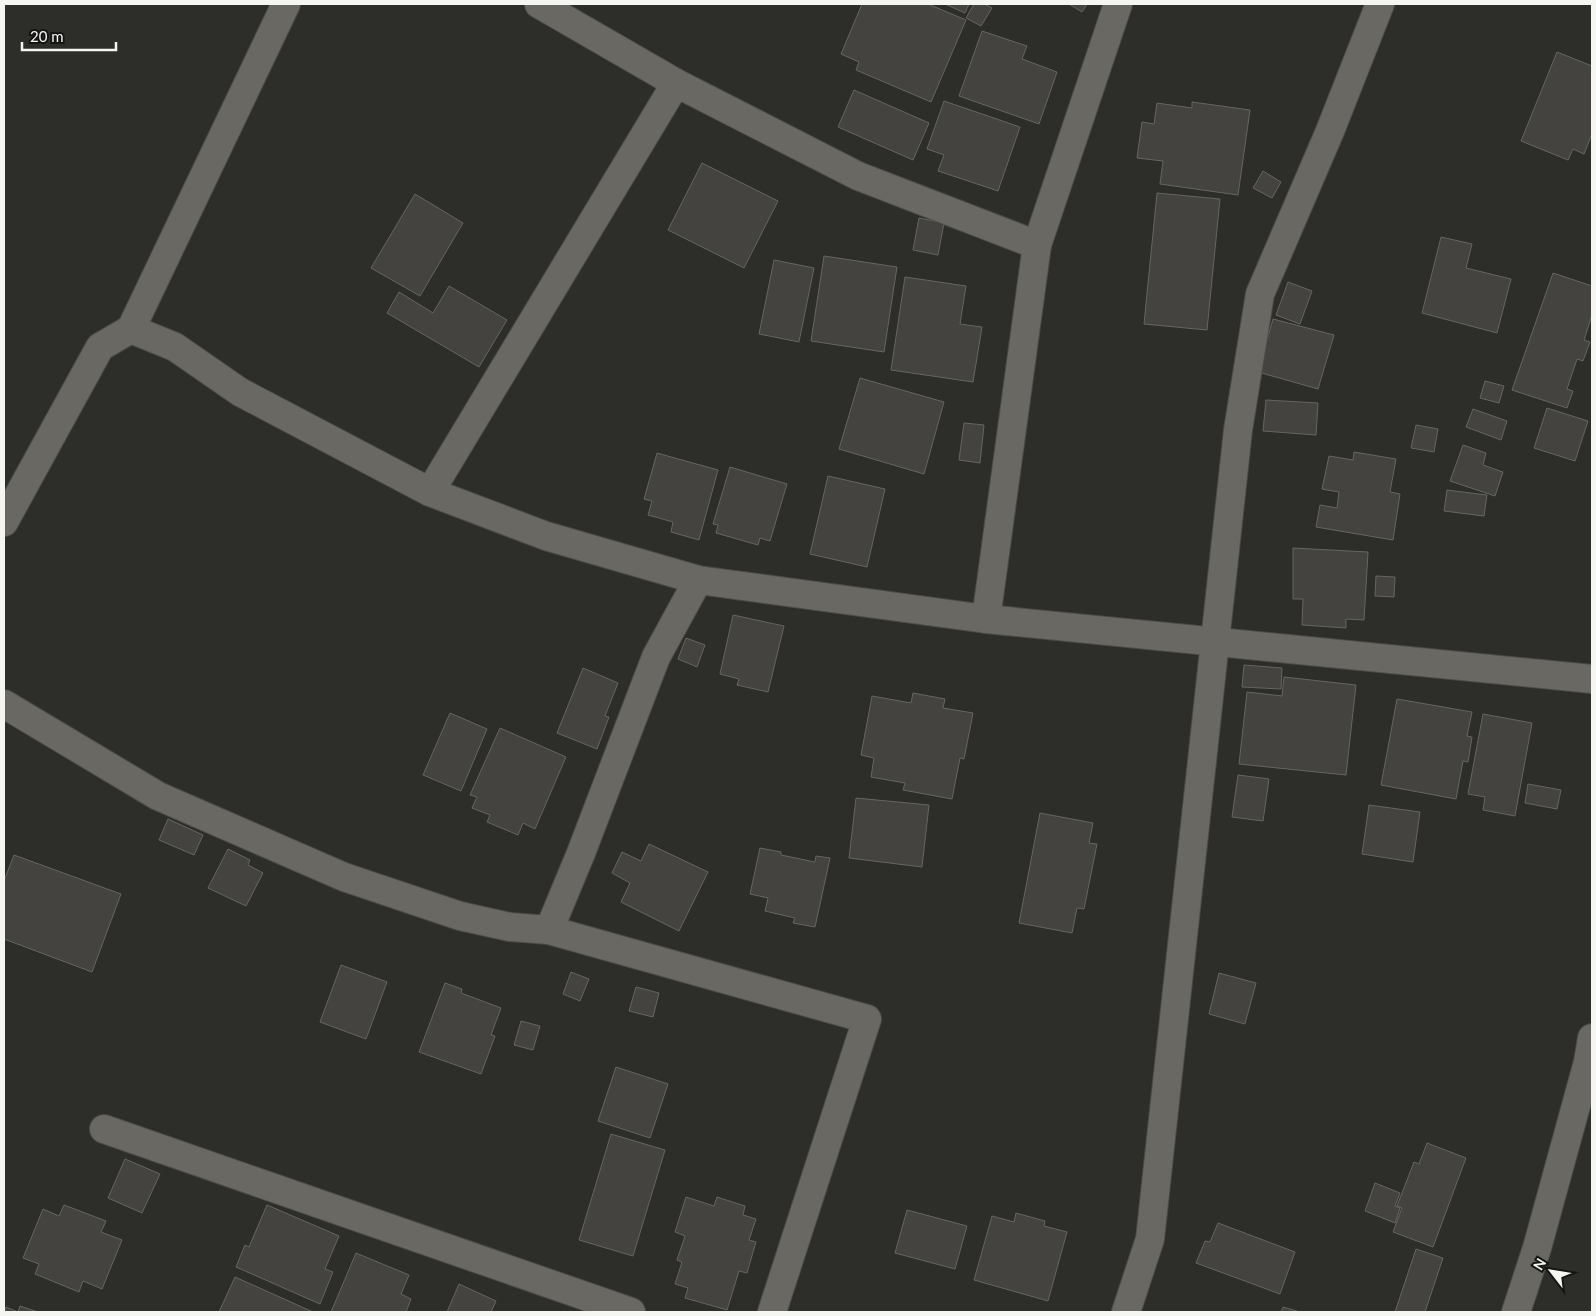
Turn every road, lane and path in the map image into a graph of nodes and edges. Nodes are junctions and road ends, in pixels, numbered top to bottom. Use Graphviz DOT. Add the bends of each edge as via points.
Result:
graph roads {
  1 [pos="539,4"];
  2 [pos="1118,4"];
  3 [pos="1380,4"];
  4 [pos="280,8"];
  5 [pos="676,83"];
  6 [pos="1037,245"];
  7 [pos="131,329"];
  8 [pos="430,492"];
  9 [pos="4,522"];
  10 [pos="698,580"];
  11 [pos="986,619"];
  12 [pos="1215,642"];
  13 [pos="1592,679"];
  14 [pos="4,704"];
  15 [pos="549,930"];
  16 [pos="1592,1038"];
  17 [pos="104,1129"];
  18 [pos="631,1312"];
  19 [pos="772,1312"];
  20 [pos="1126,1312"];
  21 [pos="1516,1312"];
  1 -- 5 [label="street"];
  2 -- 6 [label="street"];
  3 -- 12 [label="street" via="1260,294 1238,430"];
  4 -- 7 [label="street"];
  5 -- 6 [label="street" via="858,176"];
  5 -- 8 [label="street"];
  6 -- 11 [label="street"];
  7 -- 8 [label="street" via="175,347 240,392"];
  7 -- 9 [label="street" via="100,347"];
  8 -- 10 [label="street" via="546,536"];
  10 -- 11 [label="street"];
  10 -- 15 [label="street" via="656,657"];
  11 -- 12 [label="street"];
  12 -- 13 [label="street"];
  12 -- 20 [label="street" via="1150,1239"];
  14 -- 15 [label="street" via="158,796 344,877 460,916 510,927"];
  15 -- 19 [label="street" via="867,1018"];
  16 -- 21 [label="street" via="1540,1239"];
  17 -- 18 [label="street"];
}
